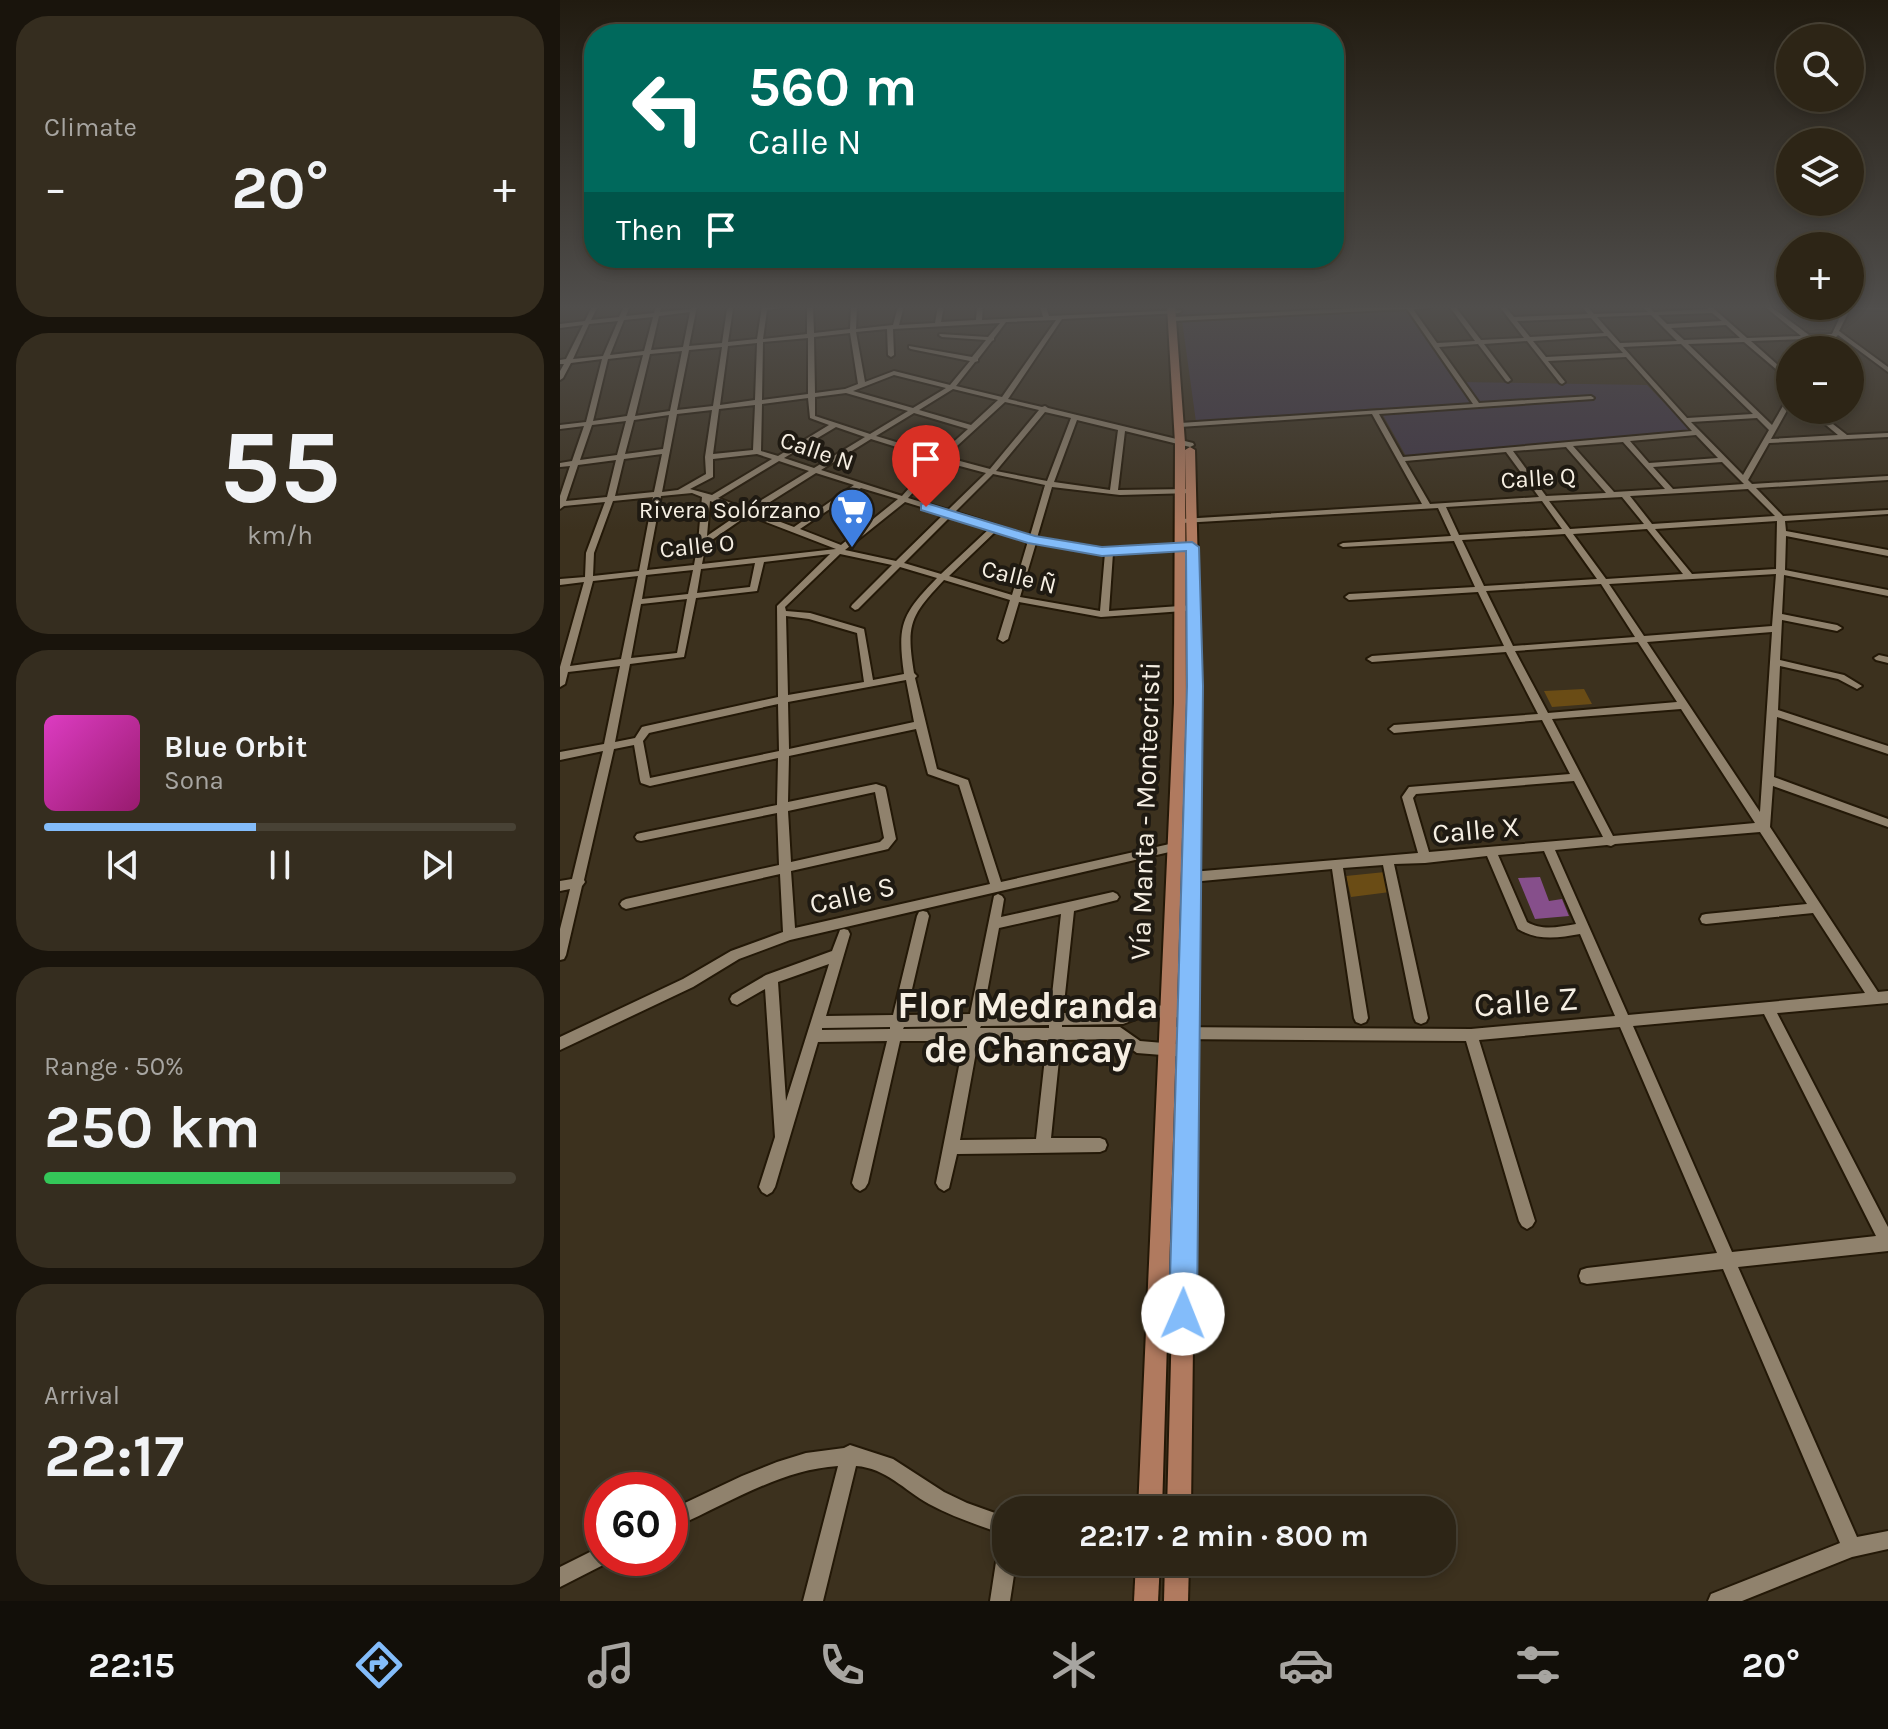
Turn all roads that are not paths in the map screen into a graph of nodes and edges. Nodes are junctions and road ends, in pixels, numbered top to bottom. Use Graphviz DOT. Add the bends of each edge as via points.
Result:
graph roads {
  1 [pos="600,381"];
  2 [pos="639,381"];
  3 [pos="680,381"];
  4 [pos="721,381"];
  5 [pos="759,381"];
  6 [pos="811,381"];
  7 [pos="861,381"];
  8 [pos="875,381"];
  9 [pos="926,381"];
  10 [pos="958,381"];
  11 [pos="1017,381"];
  12 [pos="1181,381"];
  13 [pos="1460,381"];
  14 [pos="1650,381"];
  15 [pos="1722,381"];
  16 [pos="862,386"];
  17 [pos="952,387"];
  18 [pos="846,391"];
  19 [pos="812,396"];
  20 [pos="1005,398"];
  21 [pos="1591,398"];
  22 [pos="759,402"];
  23 [pos="1477,405"];
  24 [pos="717,407"];
  25 [pos="1045,408"];
  26 [pos="915,410"];
  27 [pos="1374,412"];
  28 [pos="673,413"];
  29 [pos="1075,416"];
  30 [pos="1758,416"];
  31 [pos="631,417"];
  32 [pos="1685,420"];
  33 [pos="589,423"];
  34 [pos="1776,424"];
  35 [pos="1829,424"];
  36 [pos="835,425"];
  37 [pos="1184,425"];
  38 [pos="560,427"];
  39 [pos="973,428"];
  40 [pos="1122,428"];
  41 [pos="1773,430"];
  42 [pos="1699,433"];
  43 [pos="1888,435"];
  44 [pos="871,437"];
  45 [pos="1845,437"];
  46 [pos="1625,440"];
  47 [pos="1766,441"];
  48 [pos="1185,444"];
  49 [pos="1567,444"];
  50 [pos="1508,449"];
  51 [pos="665,451"];
  52 [pos="757,452"];
  53 [pos="621,457"];
  54 [pos="709,457"];
  55 [pos="939,459"];
  56 [pos="1400,459"];
  57 [pos="779,460"];
  58 [pos="1726,460"];
  59 [pos="575,463"];
  60 [pos="560,465"];
  61 [pos="1648,465"];
  62 [pos="993,470"];
  63 [pos="815,471"];
  64 [pos="1888,478"];
  65 [pos="1747,482"];
  66 [pos="1049,485"];
  67 [pos="858,486"];
  68 [pos="1670,490"];
  69 [pos="682,491"];
  70 [pos="1114,492"];
  71 [pos="1184,492"];
  72 [pos="659,493"];
  73 [pos="1623,493"];
  74 [pos="1611,494"];
  75 [pos="708,498"];
  76 [pos="1543,498"];
  77 [pos="610,499"];
  78 [pos="902,500"];
  79 [pos="1440,504"];
  80 [pos="560,505"];
  81 [pos="1427,505"];
  82 [pos="1888,512"];
  83 [pos="746,513"];
  84 [pos="949,514"];
  85 [pos="1781,518"];
  86 [pos="1186,520"];
  87 [pos="1649,526"];
  88 [pos="993,529"];
  89 [pos="794,530"];
  90 [pos="1566,530"];
  91 [pos="1783,533"];
  92 [pos="1457,537"];
  93 [pos="1033,540"];
  94 [pos="702,543"];
  95 [pos="1343,545"];
  96 [pos="1187,547"];
  97 [pos="840,550"];
  98 [pos="1109,551"];
  99 [pos="1888,553"];
  100 [pos="760,560"];
  101 [pos="898,564"];
  102 [pos="697,566"];
  103 [pos="1779,571"];
  104 [pos="643,572"];
  105 [pos="1689,576"];
  106 [pos="944,578"];
  107 [pos="589,579"];
  108 [pos="1603,581"];
  109 [pos="560,582"];
  110 [pos="1483,590"];
  111 [pos="1888,593"];
  112 [pos="693,596"];
  113 [pos="1349,597"];
  114 [pos="1014,598"];
  115 [pos="636,602"];
  116 [pos="855,607"];
  117 [pos="1194,608"];
  118 [pos="1182,609"];
  119 [pos="781,613"];
  120 [pos="1104,614"];
  121 [pos="1777,616"];
  122 [pos="1837,628"];
  123 [pos="1777,629"];
  124 [pos="1003,639"];
  125 [pos="1641,639"];
  126 [pos="1510,650"];
  127 [pos="1372,659"];
  128 [pos="623,662"];
  129 [pos="1776,662"];
  130 [pos="562,670"];
  131 [pos="912,676"];
  132 [pos="560,684"];
  133 [pos="869,684"];
  134 [pos="1857,686"];
  135 [pos="781,700"];
  136 [pos="1684,705"];
  137 [pos="1775,713"];
  138 [pos="1546,717"];
  139 [pos="918,725"];
  140 [pos="1394,729"];
  141 [pos="638,741"];
  142 [pos="609,747"];
  143 [pos="1888,750"];
  144 [pos="784,752"];
  145 [pos="560,756"];
  146 [pos="1577,777"];
  147 [pos="1769,780"];
  148 [pos="782,807"];
  149 [pos="1888,823"];
  150 [pos="1764,827"];
  151 [pos="641,837"];
  152 [pos="1611,842"];
  153 [pos="1174,847"];
  154 [pos="1549,848"];
  155 [pos="1492,853"];
  156 [pos="1425,858"];
  157 [pos="1388,862"];
  158 [pos="1337,866"];
  159 [pos="785,869"];
  160 [pos="1191,877"];
  161 [pos="579,882"];
  162 [pos="560,886"];
  163 [pos="997,893"];
  164 [pos="1113,897"];
  165 [pos="626,904"];
  166 [pos="1068,906"];
  167 [pos="1817,908"];
  168 [pos="923,916"];
  169 [pos="1706,919"];
  170 [pos="993,924"];
  171 [pos="1584,928"];
  172 [pos="844,934"];
  173 [pos="789,935"];
  174 [pos="560,955"];
  175 [pos="837,955"];
  176 [pos="771,979"];
  177 [pos="1881,997"];
  178 [pos="737,999"];
  179 [pos="1768,1008"];
  180 [pos="1168,1011"];
  181 [pos="1188,1011"];
  182 [pos="1361,1018"];
  183 [pos="1421,1018"];
  184 [pos="1624,1022"];
  185 [pos="1054,1027"];
  186 [pos="898,1028"];
  187 [pos="975,1028"];
  188 [pos="816,1029"];
  189 [pos="1471,1035"];
  190 [pos="1167,1041"];
  191 [pos="1188,1042"];
  192 [pos="560,1044"];
  193 [pos="782,1142"];
  194 [pos="1043,1144"];
  195 [pos="1100,1145"];
  196 [pos="951,1147"];
  197 [pos="860,1183"];
  198 [pos="944,1183"];
  199 [pos="767,1187"];
  200 [pos="1527,1221"];
  201 [pos="1888,1242"];
  202 [pos="1725,1260"];
  203 [pos="1587,1276"];
  204 [pos="850,1454"];
  205 [pos="1151,1496"];
  206 [pos="1179,1496"];
  207 [pos="688,1512"];
  208 [pos="992,1521"];
  209 [pos="1888,1540"];
  210 [pos="1852,1548"];
  211 [pos="584,1564"];
  212 [pos="1004,1576"];
  213 [pos="1147,1576"];
  214 [pos="1177,1576"];
  215 [pos="560,1577"];
  216 [pos="813,1601"];
  217 [pos="1000,1601"];
  218 [pos="1146,1601"];
  219 [pos="1176,1601"];
  220 [pos="1718,1601"];
  1 -- 33 [label="street"];
  2 -- 31 [label="street"];
  3 -- 28 [label="street"];
  4 -- 24 [label="street"];
  5 -- 22 [label="street"];
  6 -- 19 [label="street"];
  7 -- 16 [label="street"];
  8 -- 16 [label="street"];
  9 -- 17 [label="street"];
  10 -- 17 [label="street"];
  11 -- 20 [label="street"];
  12 -- 37 [label="main road, Vía Manta - Montecristi"];
  13 -- 23 [label="street"];
  14 -- 32 [label="street"];
  15 -- 30 [label="street"];
  16 -- 18 [label="street"];
  17 -- 20 [label="street"];
  17 -- 26 [label="street"];
  18 -- 19 [label="street"];
  18 -- 26 [label="street"];
  19 -- 22 [label="street"];
  19 -- 36 [label="street" via="812,417"];
  20 -- 25 [label="street"];
  20 -- 39 [label="street"];
  21 -- 23 [label="street"];
  22 -- 24 [label="street"];
  22 -- 52 [label="street"];
  23 -- 27 [label="street"];
  24 -- 28 [label="street"];
  24 -- 54 [label="street"];
  25 -- 29 [label="street"];
  25 -- 62 [label="street"];
  26 -- 39 [label="street"];
  26 -- 44 [label="street"];
  27 -- 37 [label="street"];
  27 -- 56 [label="street"];
  28 -- 31 [label="street"];
  28 -- 51 [label="street"];
  29 -- 40 [label="street"];
  29 -- 66 [label="street"];
  30 -- 32 [label="street"];
  30 -- 41 [label="street"];
  31 -- 33 [label="street"];
  31 -- 53 [label="street"];
  32 -- 42 [label="street"];
  33 -- 38 [label="street"];
  33 -- 59 [label="street"];
  34 -- 41 [label="street"];
  35 -- 45 [label="street"];
  36 -- 44 [label="street"];
  36 -- 57 [label="street"];
  37 -- 48 [label="main road, Vía Manta - Montecristi"];
  39 -- 55 [label="street"];
  40 -- 48 [label="street"];
  40 -- 70 [label="street"];
  41 -- 47 [label="street"];
  42 -- 46 [label="street"];
  42 -- 58 [label="street"];
  43 -- 45 [label="street"];
  44 -- 55 [label="street"];
  44 -- 63 [label="street"];
  45 -- 47 [label="street"];
  46 -- 49 [label="street"];
  46 -- 61 [label="street"];
  47 -- 65 [label="street"];
  48 -- 71 [label="main road, Vía Manta - Montecristi"];
  49 -- 50 [label="street"];
  49 -- 74 [label="street"];
  50 -- 56 [label="street"];
  50 -- 76 [label="street"];
  51 -- 53 [label="street"];
  51 -- 72 [label="street"];
  52 -- 54 [label="street, Calle N"];
  52 -- 57 [label="street, Calle N"];
  53 -- 59 [label="street"];
  53 -- 77 [label="street"];
  54 -- 69 [label="street" via="710,475"];
  55 -- 62 [label="street"];
  55 -- 78 [label="street"];
  56 -- 81 [label="street"];
  57 -- 63 [label="street, Calle N"];
  57 -- 75 [label="street"];
  58 -- 61 [label="street"];
  58 -- 65 [label="street"];
  59 -- 60 [label="street"];
  59 -- 80 [label="street"];
  61 -- 68 [label="street"];
  62 -- 66 [label="street"];
  62 -- 84 [label="street"];
  63 -- 67 [label="street, Calle N"];
  63 -- 83 [label="street"];
  64 -- 65 [label="street, Calle Q"];
  65 -- 68 [label="street, Calle Q"];
  65 -- 85 [label="street"];
  66 -- 70 [label="street"];
  66 -- 93 [label="street"];
  67 -- 78 [label="street, Calle N"];
  67 -- 89 [label="street"];
  68 -- 73 [label="street, Calle Q"];
  69 -- 72 [label="street, Calle Ñ"];
  69 -- 75 [label="street, Calle Ñ"];
  70 -- 71 [label="street"];
  71 -- 86 [label="main road, Vía Manta - Montecristi"];
  72 -- 77 [label="street, Calle Ñ"];
  72 -- 104 [label="street"];
  73 -- 74 [label="street, Calle Q"];
  73 -- 87 [label="street"];
  74 -- 76 [label="street, Calle Q"];
  75 -- 83 [label="street, Calle Ñ"];
  75 -- 94 [label="street"];
  76 -- 79 [label="street, Calle Q"];
  76 -- 90 [label="street"];
  77 -- 80 [label="street, Calle Ñ"];
  77 -- 107 [label="street" via="590,553"];
  78 -- 84 [label="street, Calle N"];
  78 -- 97 [label="street"];
  79 -- 81 [label="street, Calle Q"];
  79 -- 92 [label="street"];
  81 -- 86 [label="street, Calle Q"];
  82 -- 85 [label="street"];
  83 -- 89 [label="street, Calle Ñ"];
  83 -- 94 [label="street"];
  84 -- 88 [label="street, Calle N"];
  84 -- 101 [label="street"];
  85 -- 87 [label="street"];
  85 -- 91 [label="street"];
  86 -- 96 [label="main road, Vía Manta - Montecristi"];
  87 -- 90 [label="street"];
  87 -- 105 [label="street"];
  88 -- 93 [label="street, Calle N"];
  88 -- 106 [label="street"];
  89 -- 97 [label="street, Calle Ñ"];
  90 -- 92 [label="street"];
  90 -- 108 [label="street"];
  91 -- 99 [label="street"];
  91 -- 103 [label="street"];
  92 -- 95 [label="street"];
  92 -- 110 [label="street"];
  93 -- 98 [label="street, Calle N"];
  93 -- 114 [label="street"];
  94 -- 102 [label="street"];
  96 -- 98 [label="street, Calle N"];
  96 -- 117 [label="main road, Vía Manta - Montecristi"];
  96 -- 118 [label="main road, Vía Manta - Montecristi"];
  97 -- 100 [label="street, Calle O"];
  97 -- 101 [label="street, Calle Ñ"];
  97 -- 119 [label="street" via="781,606"];
  98 -- 120 [label="street"];
  100 -- 102 [label="street, Calle O"];
  100 -- 112 [label="street" via="754,589"];
  101 -- 106 [label="street, Calle Ñ"];
  101 -- 116 [label="street"];
  102 -- 104 [label="street, Calle O"];
  102 -- 112 [label="street"];
  103 -- 105 [label="street"];
  103 -- 111 [label="street"];
  103 -- 121 [label="street"];
  104 -- 107 [label="street, Calle O"];
  104 -- 115 [label="street"];
  105 -- 108 [label="street"];
  106 -- 114 [label="street, Calle Ñ"];
  106 -- 131 [label="street" via="908,620"];
  107 -- 109 [label="street, Calle O"];
  107 -- 130 [label="street"];
  108 -- 110 [label="street"];
  108 -- 125 [label="street"];
  110 -- 113 [label="street"];
  110 -- 126 [label="street"];
  112 -- 115 [label="street"];
  112 -- 128 [label="street" via="681,655"];
  114 -- 120 [label="street, Calle Ñ"];
  114 -- 124 [label="street"];
  115 -- 128 [label="street"];
  117 -- 118 [label="street, Calle Ñ"];
  117 -- 160 [label="main road, Vía Manta - Montecristi"];
  118 -- 120 [label="street, Calle Ñ"];
  118 -- 153 [label="main road, Vía Manta - Montecristi"];
  119 -- 133 [label="street" via="861,631"];
  119 -- 135 [label="street"];
  121 -- 122 [label="street"];
  121 -- 123 [label="street"];
  123 -- 125 [label="street"];
  123 -- 129 [label="street"];
  125 -- 126 [label="street"];
  125 -- 136 [label="street"];
  126 -- 127 [label="street"];
  126 -- 138 [label="street"];
  128 -- 130 [label="street"];
  128 -- 142 [label="street"];
  129 -- 134 [label="street" via="1835,675"];
  129 -- 137 [label="street"];
  130 -- 132 [label="street"];
  131 -- 133 [label="street"];
  131 -- 139 [label="street"];
  133 -- 135 [label="street"];
  135 -- 141 [label="street" via="646,730"];
  135 -- 144 [label="street"];
  136 -- 138 [label="street"];
  136 -- 150 [label="street"];
  137 -- 143 [label="street"];
  137 -- 147 [label="street"];
  138 -- 140 [label="street"];
  138 -- 146 [label="street"];
  139 -- 144 [label="street"];
  139 -- 163 [label="street" via="932,771 964,783"];
  141 -- 142 [label="street"];
  141 -- 144 [label="street" via="645,780 650,782"];
  142 -- 145 [label="street"];
  142 -- 161 [label="street"];
  144 -- 148 [label="street"];
  146 -- 152 [label="street"];
  146 -- 156 [label="street" via="1413,790 1407,797"];
  147 -- 149 [label="street"];
  147 -- 150 [label="street"];
  148 -- 151 [label="street"];
  148 -- 159 [label="street"];
  148 -- 159 [label="street" via="876,788 881,790 890,839 884,846"];
  150 -- 152 [label="street, Calle X"];
  150 -- 167 [label="street"];
  152 -- 154 [label="street, Calle X"];
  153 -- 163 [label="street, Calle S"];
  153 -- 180 [label="main road, Vía Manta - Montecristi"];
  154 -- 155 [label="street, Calle X"];
  154 -- 171 [label="street"];
  155 -- 156 [label="street, Calle X"];
  155 -- 171 [label="street" via="1528,930"];
  156 -- 157 [label="street, Calle X"];
  157 -- 158 [label="street, Calle X"];
  157 -- 183 [label="street"];
  158 -- 160 [label="street, Calle X"];
  158 -- 182 [label="street"];
  159 -- 165 [label="street"];
  159 -- 173 [label="street"];
  160 -- 181 [label="main road, Vía Manta - Montecristi"];
  161 -- 162 [label="street"];
  161 -- 174 [label="street"];
  163 -- 170 [label="street"];
  163 -- 173 [label="street, Calle S"];
  164 -- 166 [label="street"];
  166 -- 170 [label="street"];
  166 -- 185 [label="street"];
  167 -- 169 [label="street"];
  167 -- 177 [label="street"];
  168 -- 186 [label="street"];
  170 -- 187 [label="street"];
  171 -- 184 [label="street"];
  172 -- 175 [label="street"];
  173 -- 192 [label="street, Calle S" via="735,955"];
  175 -- 176 [label="street"];
  175 -- 188 [label="street"];
  176 -- 178 [label="street"];
  176 -- 193 [label="street"];
  177 -- 179 [label="street, Calle Z"];
  179 -- 184 [label="street, Calle Z"];
  179 -- 201 [label="street"];
  180 -- 181 [label="street"];
  180 -- 185 [label="street"];
  180 -- 190 [label="main road, Vía Manta - Montecristi"];
  181 -- 191 [label="main road, Vía Manta - Montecristi"];
  184 -- 189 [label="street, Calle Z"];
  184 -- 202 [label="street"];
  185 -- 187 [label="street"];
  185 -- 190 [label="street, Calle Z" via="1120,1033 1137,1047"];
  185 -- 194 [label="street"];
  186 -- 187 [label="street"];
  186 -- 188 [label="street"];
  186 -- 197 [label="street"];
  187 -- 196 [label="street"];
  188 -- 193 [label="street"];
  189 -- 191 [label="street, Calle Z"];
  189 -- 200 [label="street"];
  190 -- 191 [label="street, Calle Z"];
  190 -- 205 [label="main road, Vía Manta - Montecristi"];
  191 -- 206 [label="main road, Vía Manta - Montecristi"];
  193 -- 199 [label="street"];
  194 -- 195 [label="street"];
  194 -- 196 [label="street"];
  196 -- 198 [label="street"];
  201 -- 202 [label="street"];
  202 -- 203 [label="street"];
  202 -- 210 [label="street"];
  204 -- 207 [label="street" via="821,1456 789,1467"];
  204 -- 208 [label="street" via="890,1466 954,1508"];
  204 -- 216 [label="street"];
  209 -- 210 [label="street"];
  210 -- 220 [label="street"];
  211 -- 215 [label="street"];
  212 -- 217 [label="street"];
  213 -- 218 [label="main road"];
  214 -- 219 [label="main road"];
}
